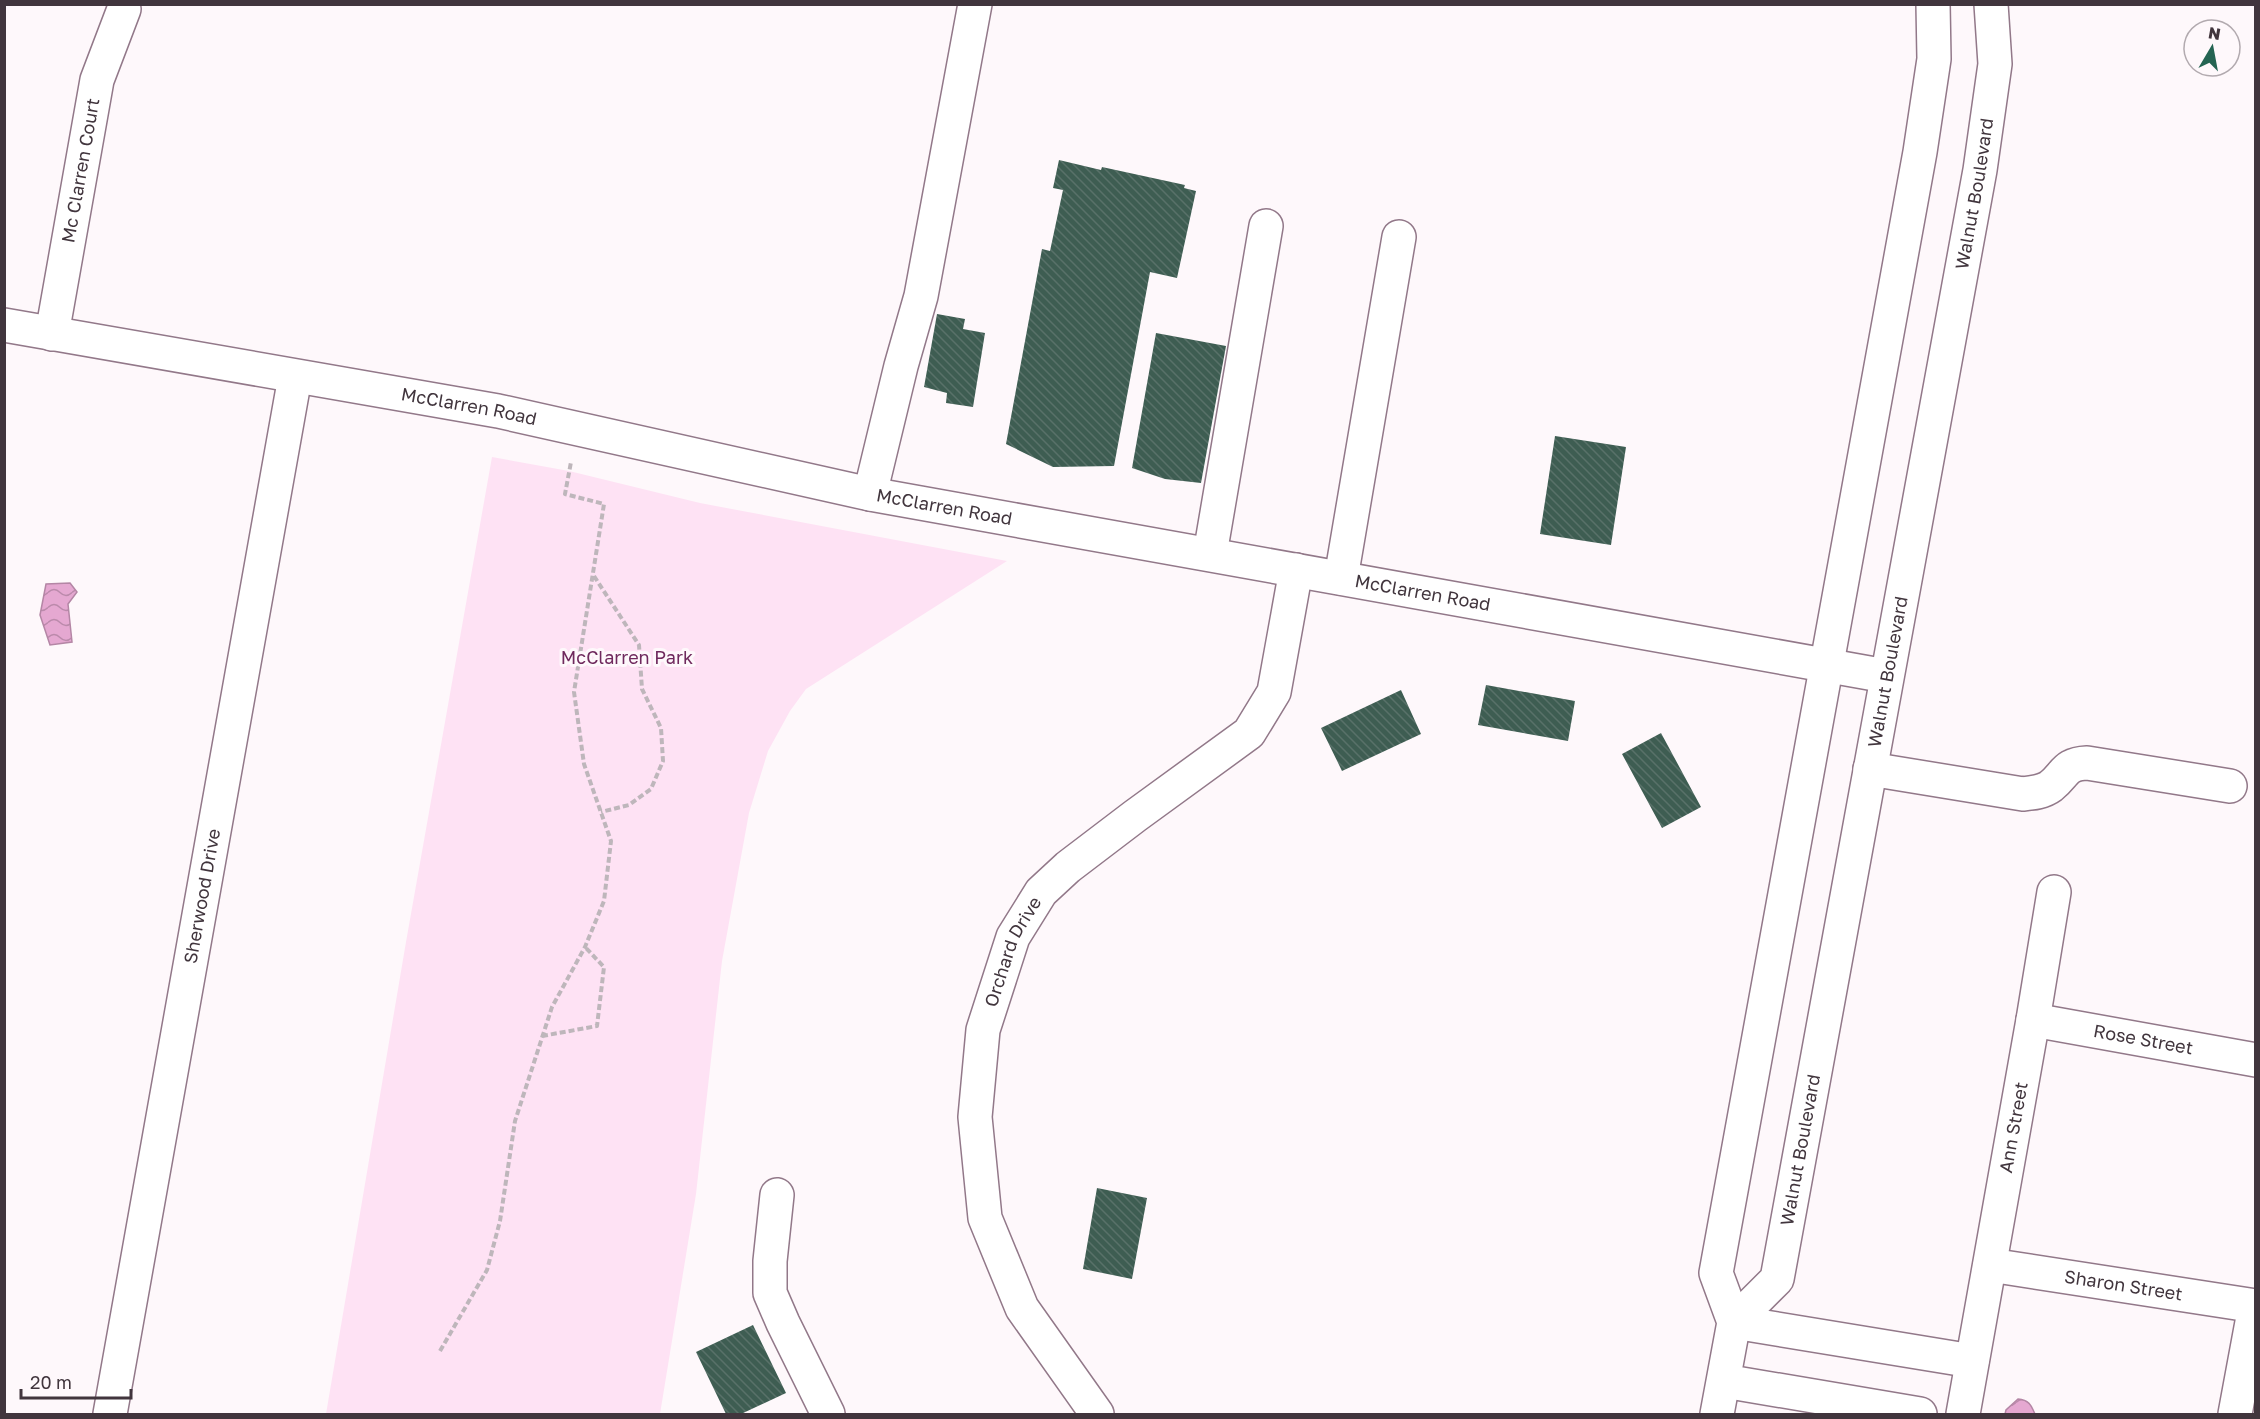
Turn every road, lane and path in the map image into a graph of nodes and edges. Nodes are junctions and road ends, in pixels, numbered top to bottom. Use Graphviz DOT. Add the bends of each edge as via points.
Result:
graph roads {
  1 [pos="975,4"];
  2 [pos="1934,4"];
  3 [pos="1991,4"];
  4 [pos="124,9"];
  5 [pos="1266,226"];
  6 [pos="1399,237"];
  7 [pos="4,325"];
  8 [pos="52,334"];
  9 [pos="295,377"];
  10 [pos="576,429"];
  11 [pos="870,494"];
  12 [pos="1210,554"];
  13 [pos="1296,570"];
  14 [pos="594,575"];
  15 [pos="1341,578"];
  16 [pos="1826,665"];
  17 [pos="1886,676"];
  18 [pos="1870,769"];
  19 [pos="2230,786"];
  20 [pos="601,812"];
  21 [pos="2054,892"];
  22 [pos="585,947"];
  23 [pos="2033,1020"];
  24 [pos="542,1036"];
  25 [pos="2256,1060"];
  26 [pos="777,1195"];
  27 [pos="1990,1265"];
  28 [pos="2255,1306"];
  29 [pos="1734,1322"];
  30 [pos="440,1351"];
  31 [pos="1972,1361"];
  32 [pos="1724,1381"];
  33 [pos="110,1414"];
  34 [pos="828,1414"];
  35 [pos="1097,1414"];
  36 [pos="1717,1414"];
  37 [pos="1920,1414"];
  38 [pos="1963,1414"];
  39 [pos="2235,1414"];
  1 -- 11 [label="street" via="921,296"];
  2 -- 16 [label="street" via="1934,58 1920,152"];
  3 -- 17 [label="street, Walnut Boulevard" via="1995,64 1980,170"];
  4 -- 8 [label="street, Mc Clarren Court" via="97,80"];
  5 -- 12 [label="street"];
  6 -- 15 [label="street"];
  7 -- 8 [label="street, McClarren Road"];
  8 -- 9 [label="street, McClarren Road"];
  9 -- 10 [label="street, McClarren Road" via="498,411"];
  9 -- 33 [label="street, Sherwood Drive"];
  10 -- 11 [label="street, McClarren Road"];
  10 -- 14 [label="path" via="565,494 604,504"];
  11 -- 12 [label="street, McClarren Road"];
  12 -- 13 [label="street, McClarren Road"];
  13 -- 15 [label="street, McClarren Road"];
  13 -- 35 [label="street, Orchard Drive" via="1274,692 1249,733 1041,892 1013,937 983,1030 975,1117 985,1218 1022,1308"];
  14 -- 20 [label="path" via="574,692 584,764"];
  14 -- 20 [label="path" via="639,645 642,689 661,728 663,761 651,789 629,805"];
  15 -- 16 [label="street, McClarren Road"];
  16 -- 17 [label="street, McClarren Road"];
  16 -- 29 [label="street" via="1716,1273"];
  17 -- 18 [label="street, Walnut Boulevard"];
  18 -- 19 [label="street" via="2022,794 2040,792 2066,769 2087,763"];
  18 -- 29 [label="street, Walnut Boulevard" via="1777,1279"];
  20 -- 22 [label="path" via="611,841 604,901"];
  21 -- 23 [label="street, Ann Street"];
  22 -- 24 [label="path" via="552,1007"];
  22 -- 24 [label="path" via="604,967 597,1026"];
  23 -- 25 [label="street, Rose Street"];
  23 -- 27 [label="street, Ann Street"];
  24 -- 30 [label="path" via="514,1121 500,1221 487,1270"];
  26 -- 34 [label="street" via="770,1293"];
  27 -- 28 [label="street, Sharon Street"];
  27 -- 31 [label="street, Ann Street"];
  28 -- 39 [label="street"];
  29 -- 31 [label="street"];
  29 -- 32 [label="street"];
  31 -- 38 [label="street, Ann Street"];
  32 -- 36 [label="street"];
  32 -- 37 [label="street"];
}
